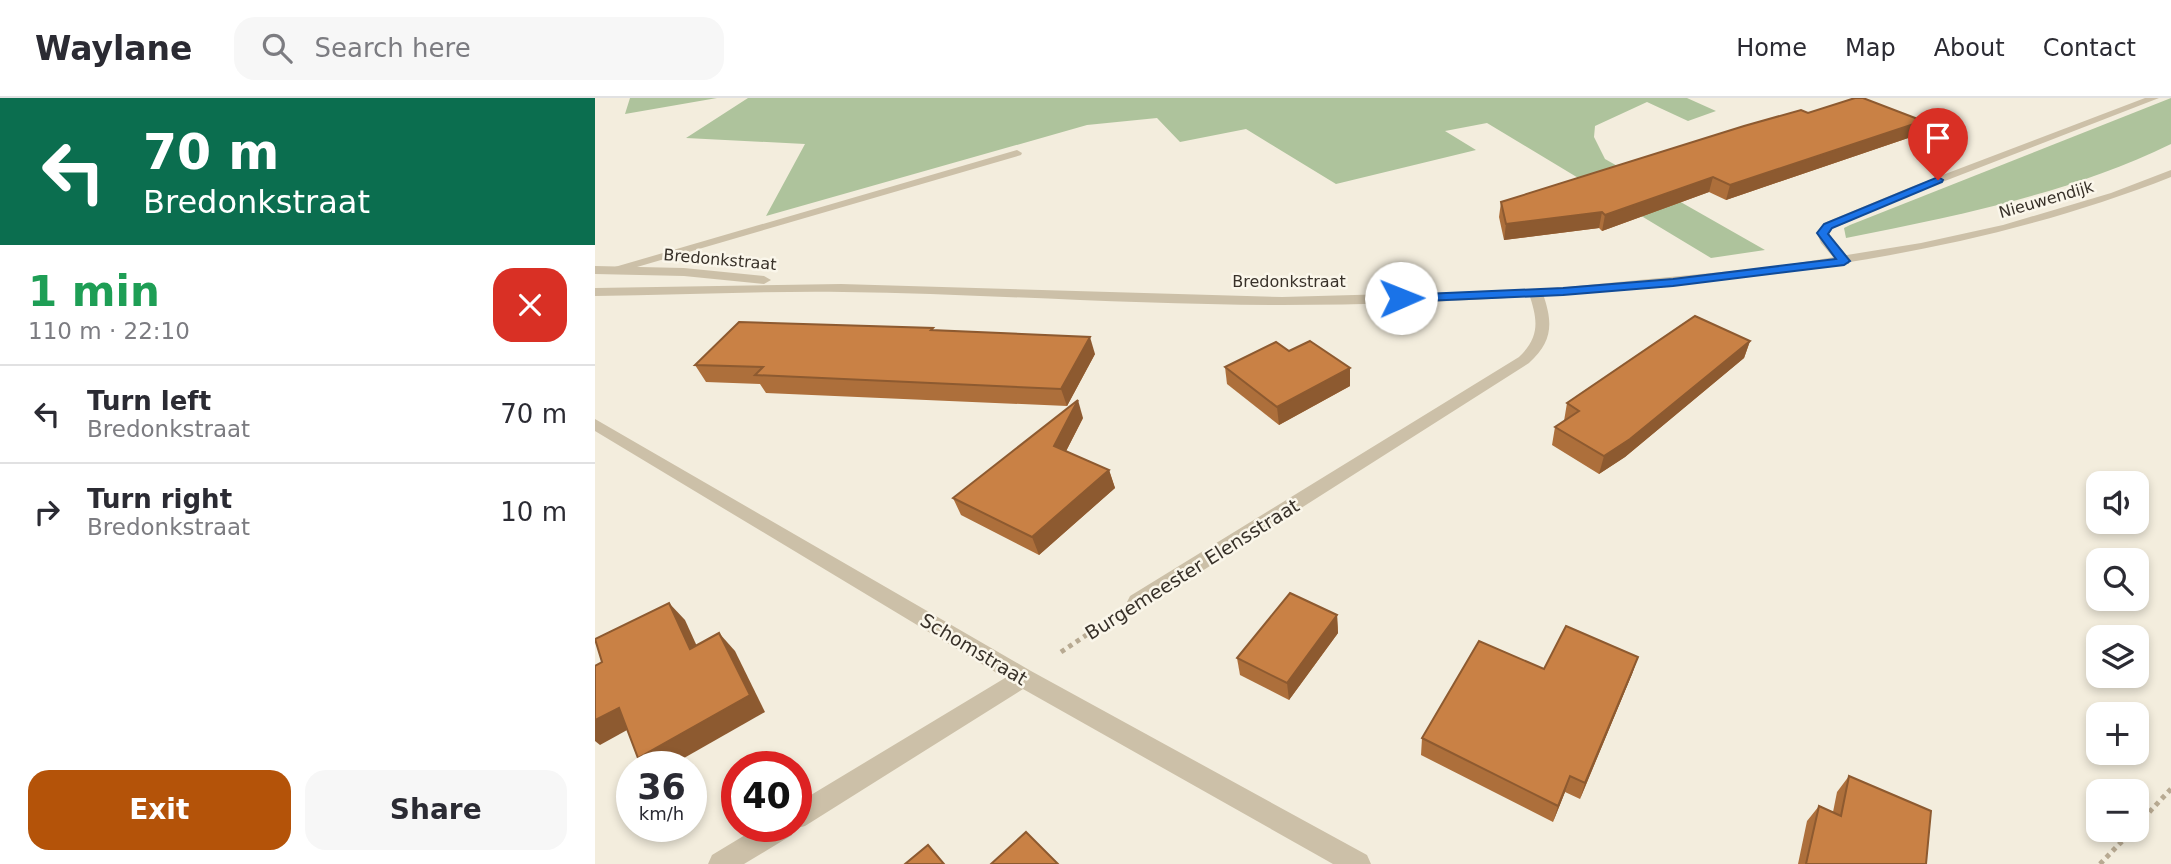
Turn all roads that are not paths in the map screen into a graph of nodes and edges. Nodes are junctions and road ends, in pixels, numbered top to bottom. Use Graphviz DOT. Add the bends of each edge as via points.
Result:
graph roads {
  1 [pos="2154,98"];
  2 [pos="1017,153"];
  3 [pos="2171,173"];
  4 [pos="1844,261"];
  5 [pos="602,270"];
  6 [pos="841,288"];
  7 [pos="595,292"];
  8 [pos="1536,294"];
  9 [pos="595,424"];
  10 [pos="1137,602"];
  11 [pos="1023,678"];
  12 [pos="812,808"];
  13 [pos="757,842"];
  14 [pos="721,864"];
  15 [pos="1358,864"];
  1 -- 4 [label="street" via="1828,226 1825,240"];
  2 -- 5 [label="street"];
  3 -- 4 [label="street, Nieuwendijk" via="2006,228"];
  4 -- 8 [label="street, Bredonkstraat"];
  5 -- 6 [label="street, Bredonkstraat" via="684,272"];
  6 -- 7 [label="street, Bredonkstraat"];
  6 -- 8 [label="street, Bredonkstraat" via="1282,301"];
  8 -- 10 [label="street, Burgemeester Elensstraat" via="1544,333 1539,348 1524,360"];
  9 -- 11 [label="street, Schomstraat"];
  11 -- 12 [label="street"];
  11 -- 15 [label="street, Schomstraat"];
  13 -- 14 [label="street"];
}
